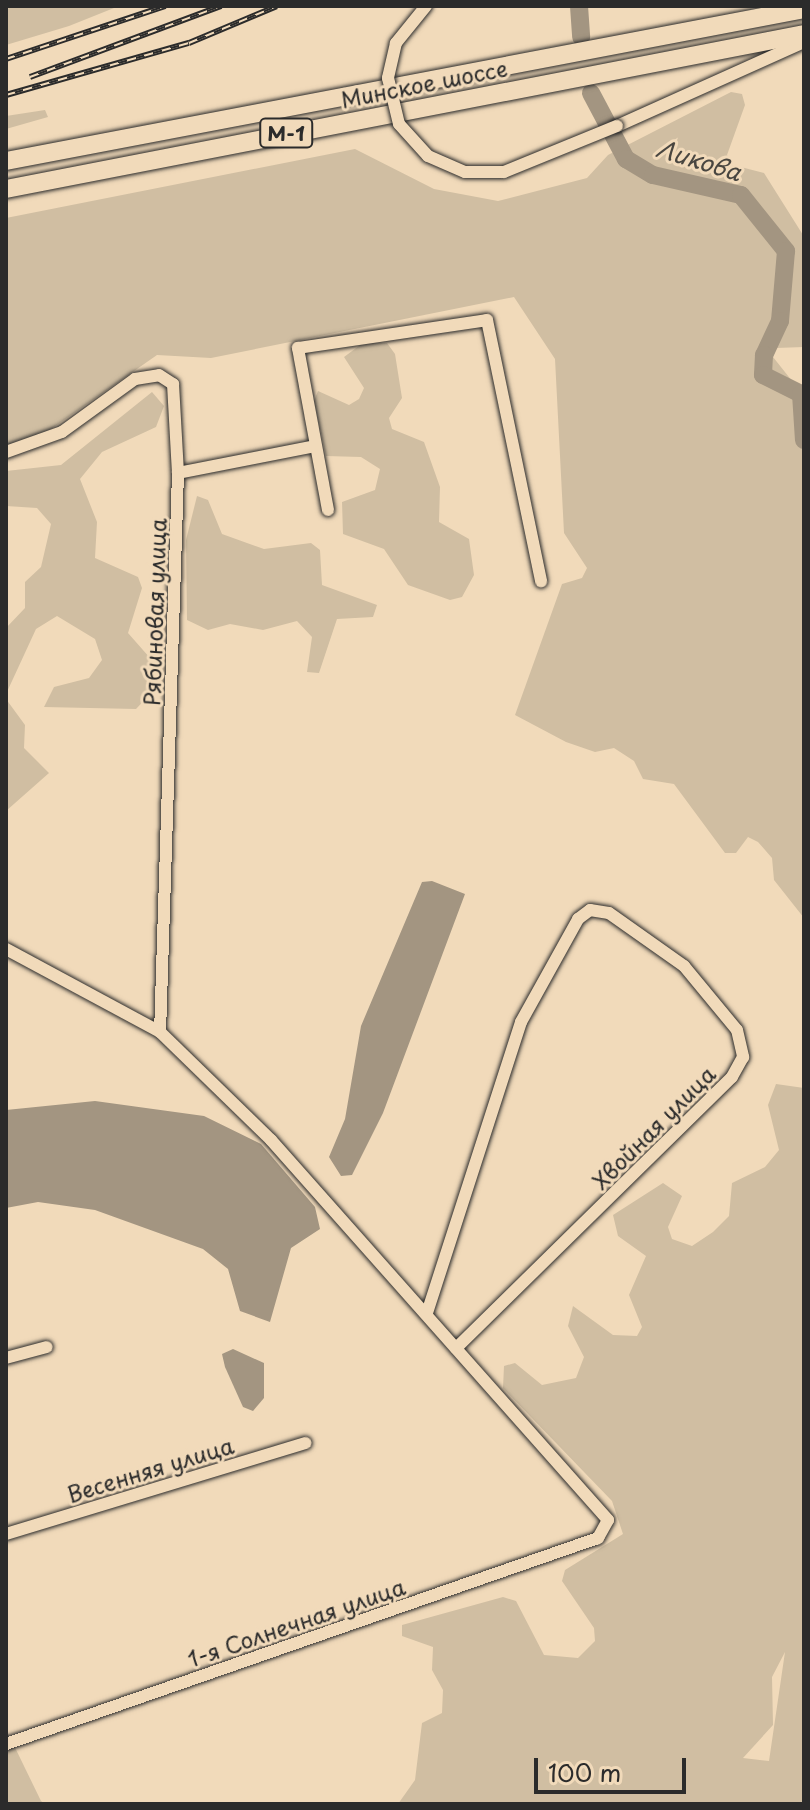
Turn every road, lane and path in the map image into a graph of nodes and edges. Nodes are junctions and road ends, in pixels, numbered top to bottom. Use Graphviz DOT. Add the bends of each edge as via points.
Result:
graph roads {
  1 [pos="426,6"];
  2 [pos="804,9"];
  3 [pos="804,34"];
  4 [pos="804,42"];
  5 [pos="6,161"];
  6 [pos="6,189"];
  7 [pos="315,446"];
  8 [pos="6,452"];
  9 [pos="178,473"];
  10 [pos="328,510"];
  11 [pos="541,581"];
  12 [pos="6,949"];
  13 [pos="160,1032"];
  14 [pos="427,1313"];
  15 [pos="47,1347"];
  16 [pos="456,1348"];
  17 [pos="6,1358"];
  18 [pos="306,1443"];
  19 [pos="6,1534"];
  20 [pos="6,1744"];
  1 -- 4 [label="street, bridge" via="396,43 388,78 399,124 428,156 465,172 504,172"];
  2 -- 5 [label="highway, Минское шоссе / М-1"];
  3 -- 6 [label="highway, Минское шоссе / М-1"];
  7 -- 9 [label="street"];
  7 -- 10 [label="street"];
  7 -- 11 [label="street" via="298,348 487,320"];
  8 -- 9 [label="street, Рябиновая улица" via="62,432 135,379 159,375 175,393"];
  9 -- 13 [label="street, Рябиновая улица"];
  12 -- 13 [label="street"];
  13 -- 14 [label="street" via="271,1140"];
  14 -- 16 [label="street"];
  14 -- 16 [label="street, Хвойная улица" via="521,1022 578,919 590,910 609,913 684,966 737,1030 743,1057 732,1077"];
  15 -- 17 [label="street"];
  16 -- 20 [label="street, 1-я Солнечная улица" via="606,1513 598,1538"];
  18 -- 19 [label="street, Весенняя улица"];
}
